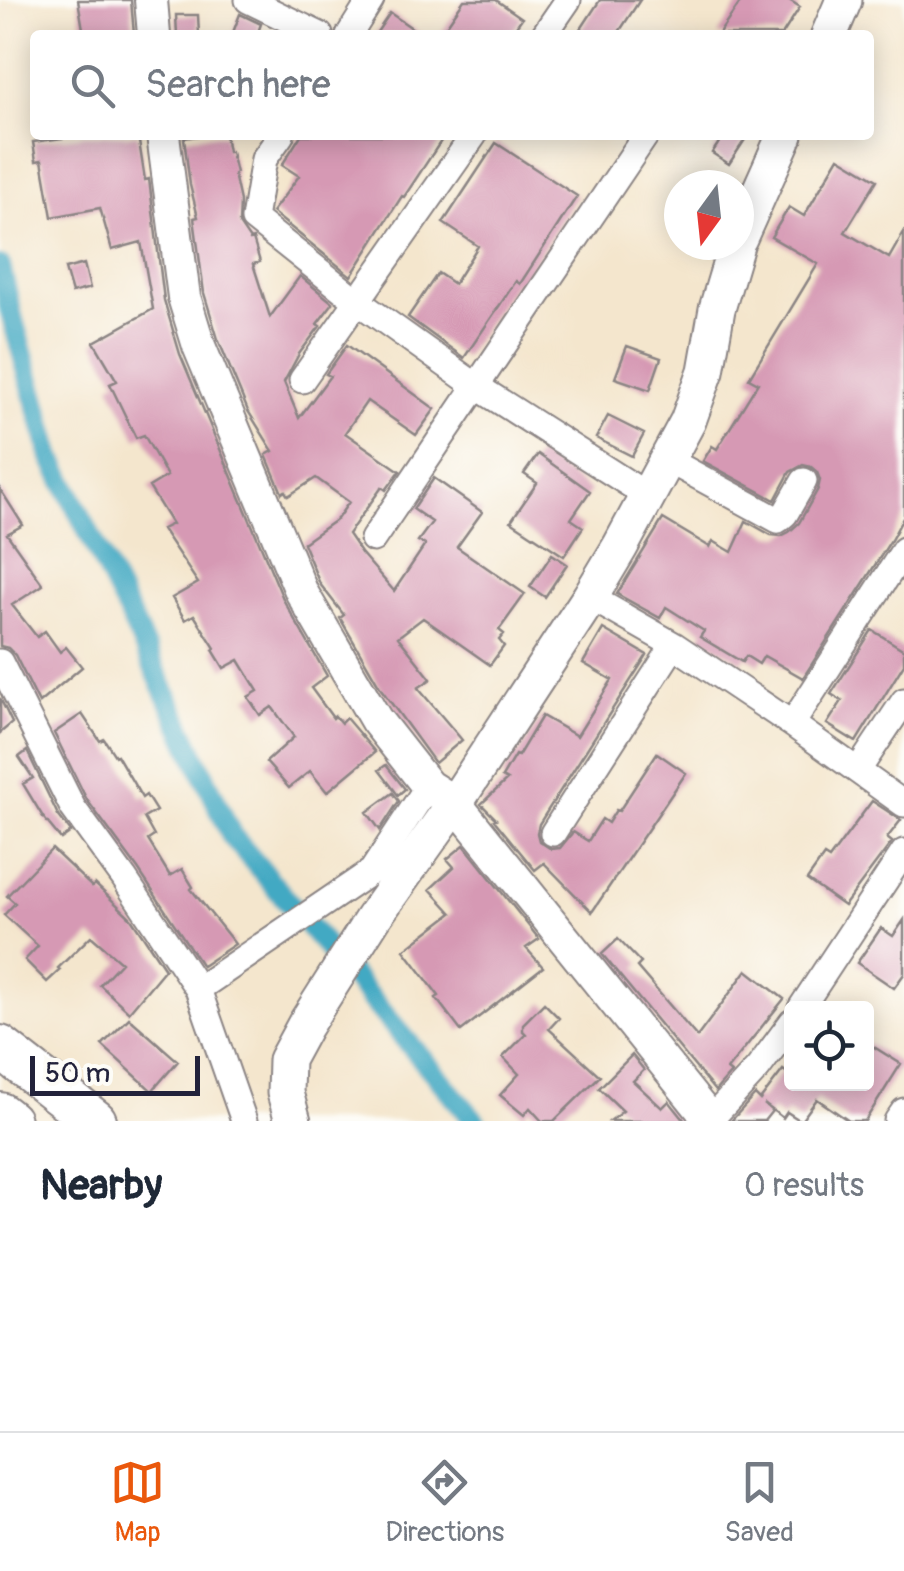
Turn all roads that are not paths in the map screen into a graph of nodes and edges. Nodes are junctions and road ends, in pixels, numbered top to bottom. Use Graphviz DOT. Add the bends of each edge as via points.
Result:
graph roads {
  1 [pos="151,0"];
  2 [pos="248,0"];
  3 [pos="371,0"];
  4 [pos="568,0"];
  5 [pos="154,30"];
  6 [pos="310,30"];
  7 [pos="352,30"];
  8 [pos="547,30"];
  9 [pos="164,140"];
  10 [pos="277,140"];
  11 [pos="470,140"];
  12 [pos="643,140"];
  13 [pos="783,140"];
  14 [pos="754,206"];
  15 [pos="732,260"];
  16 [pos="357,302"];
  17 [pos="302,380"];
  18 [pos="476,386"];
  19 [pos="668,460"];
  20 [pos="804,482"];
  21 [pos="648,496"];
  22 [pos="373,538"];
  23 [pos="904,550"];
  24 [pos="590,597"];
  25 [pos="674,644"];
  26 [pos="0,662"];
  27 [pos="904,701"];
  28 [pos="792,724"];
  29 [pos="858,770"];
  30 [pos="441,795"];
  31 [pos="904,804"];
  32 [pos="554,833"];
  33 [pos="904,852"];
  34 [pos="198,990"];
  35 [pos="806,1001"];
  36 [pos="784,1033"];
  37 [pos="0,1048"];
  38 [pos="904,1111"];
  39 [pos="0,1114"];
  40 [pos="710,1120"];
  41 [pos="9,1121"];
  42 [pos="94,1121"];
  43 [pos="244,1121"];
  44 [pos="294,1121"];
  45 [pos="897,1121"];
  1 -- 5 [label="street"];
  2 -- 6 [label="street"];
  3 -- 7 [label="street"];
  4 -- 8 [label="street"];
  9 -- 30 [label="street" via="184,297 302,594 376,720"];
  10 -- 16 [label="street" via="264,160 254,219"];
  11 -- 16 [label="street"];
  12 -- 18 [label="street"];
  13 -- 14 [label="main road"];
  15 -- 19 [label="main road" via="706,371"];
  16 -- 17 [label="street"];
  16 -- 18 [label="street"];
  18 -- 21 [label="street"];
  18 -- 22 [label="street"];
  19 -- 20 [label="street" via="778,520"];
  19 -- 21 [label="main road"];
  21 -- 24 [label="main road"];
  23 -- 28 [label="street"];
  24 -- 25 [label="street"];
  24 -- 30 [label="main road"];
  25 -- 28 [label="street"];
  25 -- 32 [label="street"];
  26 -- 34 [label="street" via="73,808"];
  27 -- 29 [label="street"];
  28 -- 29 [label="street"];
  29 -- 31 [label="street"];
  30 -- 34 [label="street" via="372,871"];
  30 -- 40 [label="street"];
  30 -- 44 [label="main road" via="426,842 286,1060 285,1093"];
  33 -- 35 [label="street"];
  34 -- 43 [label="street"];
  36 -- 40 [label="street"];
  37 -- 42 [label="highway"];
  38 -- 45 [label="street"];
  39 -- 41 [label="highway"];
}
